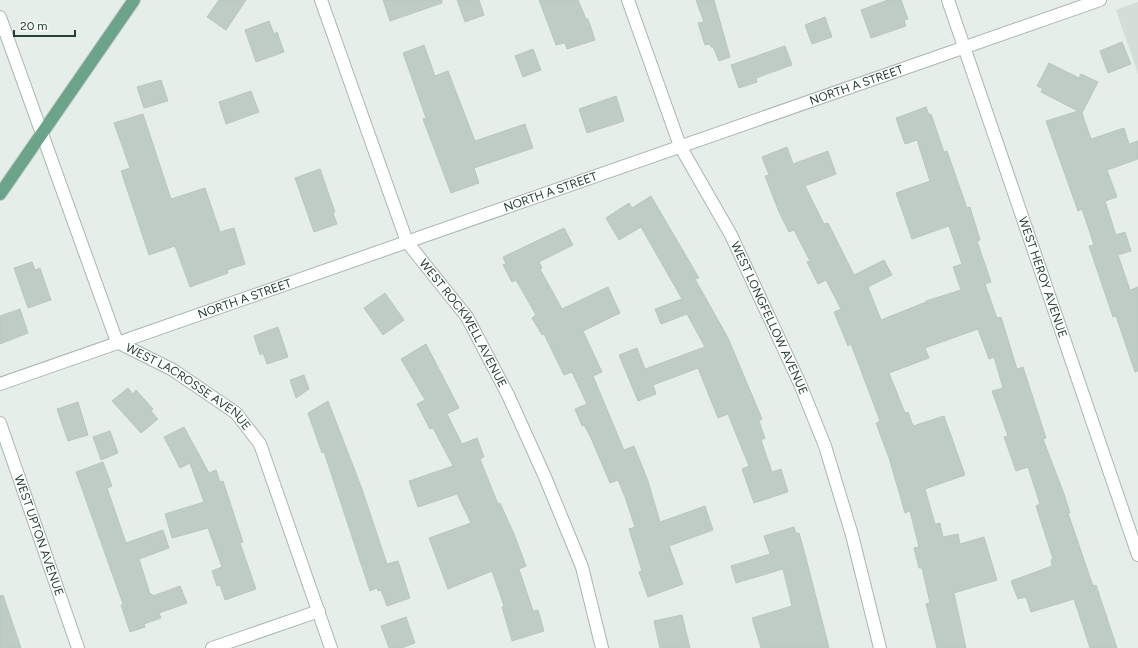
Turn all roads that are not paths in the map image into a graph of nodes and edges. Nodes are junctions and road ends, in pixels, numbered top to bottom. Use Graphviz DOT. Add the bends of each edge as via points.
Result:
graph roads {
  1 [pos="134,0"];
  2 [pos="321,0"];
  3 [pos="628,0"];
  4 [pos="948,0"];
  5 [pos="1100,0"];
  6 [pos="0,17"];
  7 [pos="965,47"];
  8 [pos="42,133"];
  9 [pos="680,146"];
  10 [pos="0,194"];
  11 [pos="407,242"];
  12 [pos="117,342"];
  13 [pos="0,384"];
  14 [pos="0,423"];
  15 [pos="1138,555"];
  16 [pos="319,611"];
  17 [pos="78,648"];
  18 [pos="212,648"];
  19 [pos="331,648"];
  20 [pos="602,648"];
  21 [pos="880,648"];
  1 -- 8 [label="main road"];
  2 -- 11 [label="street, WEST ROCKWELL AVENUE"];
  3 -- 9 [label="street, WEST LONGFELLOW AVENUE"];
  4 -- 7 [label="street, WEST HEROY AVENUE"];
  5 -- 7 [label="street, NORTH A STREET"];
  6 -- 8 [label="street, WEST LACROSSE AVENUE"];
  7 -- 9 [label="street, NORTH A STREET"];
  7 -- 15 [label="street, WEST HEROY AVENUE"];
  8 -- 10 [label="main road"];
  8 -- 12 [label="street, WEST LACROSSE AVENUE"];
  9 -- 11 [label="street, NORTH A STREET"];
  9 -- 21 [label="street, WEST LONGFELLOW AVENUE" via="734,242 793,369 825,446 852,535"];
  11 -- 12 [label="street, NORTH A STREET"];
  11 -- 20 [label="street, WEST ROCKWELL AVENUE" via="467,317 508,395 582,567"];
  12 -- 13 [label="street, NORTH A STREET"];
  12 -- 16 [label="street, WEST LACROSSE AVENUE" via="173,370 236,412 260,444"];
  14 -- 17 [label="street, WEST UPTON AVENUE"];
  16 -- 18 [label="street"];
  16 -- 19 [label="street, WEST LACROSSE AVENUE"];
}
